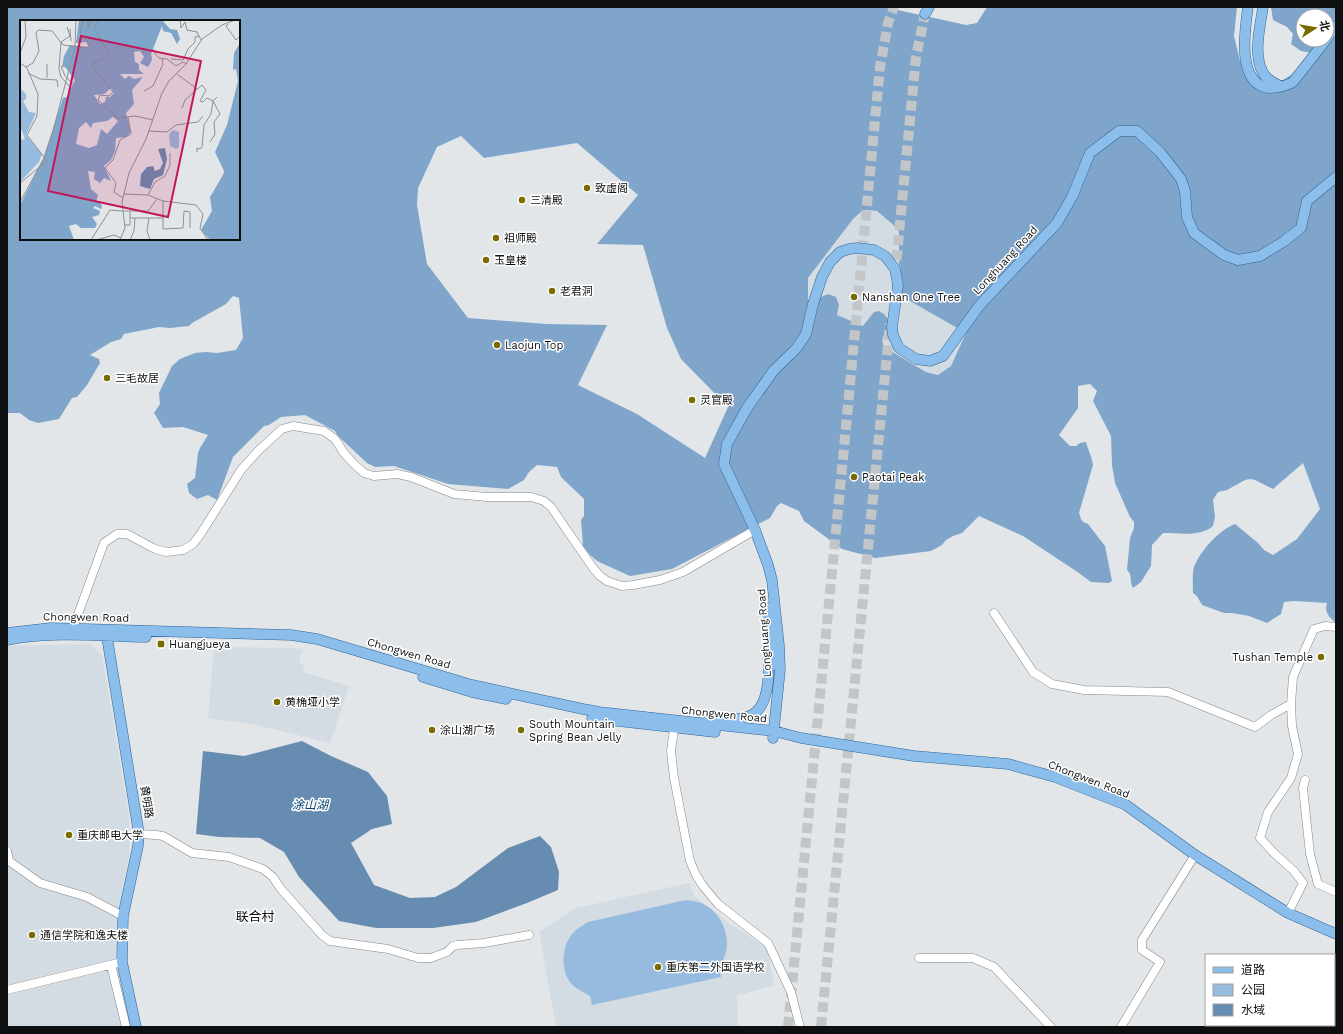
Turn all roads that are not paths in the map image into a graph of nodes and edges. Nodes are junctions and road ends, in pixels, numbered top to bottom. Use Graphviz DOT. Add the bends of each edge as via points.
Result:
graph roads {
  1 [pos="1248,7"];
  2 [pos="1260,8"];
  3 [pos="1319,48"];
  4 [pos="1280,86"];
  5 [pos="1336,177"];
  6 [pos="755,530"];
  7 [pos="994,612"];
  8 [pos="1336,627"];
  9 [pos="72,628"];
  10 [pos="106,632"];
  11 [pos="7,633"];
  12 [pos="774,637"];
  13 [pos="7,640"];
  14 [pos="1291,704"];
  15 [pos="675,724"];
  16 [pos="771,734"];
  17 [pos="1305,780"];
  18 [pos="139,834"];
  19 [pos="7,852"];
  20 [pos="1195,855"];
  21 [pos="1336,892"];
  22 [pos="1288,913"];
  23 [pos="123,916"];
  24 [pos="1336,934"];
  25 [pos="529,935"];
  26 [pos="918,958"];
  27 [pos="122,962"];
  28 [pos="111,965"];
  29 [pos="7,990"];
  30 [pos="126,1027"];
  31 [pos="136,1027"];
  32 [pos="800,1027"];
  33 [pos="1051,1027"];
  34 [pos="1121,1027"];
  1 -- 4 [label="main road" via="1245,37 1248,70 1258,84 1273,88"];
  2 -- 4 [label="main road" via="1257,48 1259,61 1266,78"];
  3 -- 4 [label="main road" via="1293,82"];
  5 -- 6 [label="main road, Longhuang Road" via="1307,201 1301,228 1260,256 1238,260 1224,256 1194,233 1187,217 1181,179 1160,152 1137,131 1119,131 1090,153 1072,197 1057,223 979,306 943,356 930,361 916,359 899,348 893,335 898,285 895,269 885,256 874,250 857,248 840,252 830,262 822,277 806,334 796,349 774,370 747,408 727,444 724,464"];
  6 -- 9 [label="street" via="683,572 660,580 622,586 607,581 593,568 551,507 544,501 531,497 454,494 411,477 396,474 374,476 364,473 344,453 335,439 324,431 293,426 282,429 241,470 193,544 183,550 167,552 155,549 127,534 117,534 104,544"];
  6 -- 12 [label="main road, Longhuang Road" via="770,572"];
  7 -- 14 [label="street" via="1033,672 1052,684 1084,690 1168,692 1255,727"];
  8 -- 14 [label="street" via="1314,629 1293,677"];
  9 -- 10 [label="main road, Chongwen Road"];
  9 -- 11 [label="main road, Chongwen Road" via="37,628"];
  10 -- 13 [label="main road, Chongwen Road"];
  10 -- 15 [label="main road, Chongwen Road" via="304,643 472,692 599,719"];
  10 -- 18 [label="main road, 黄明路"];
  12 -- 15 [label="main road" via="768,683 763,702 757,712 743,718"];
  12 -- 16 [label="main road, Longhuang Road" via="776,671"];
  14 -- 22 [label="street" via="1292,726 1298,754 1291,778 1268,812 1260,838 1303,883"];
  15 -- 16 [label="main road, Chongwen Road"];
  15 -- 32 [label="street" via="673,771 690,861 703,886 718,904 768,943 790,992"];
  16 -- 20 [label="main road, Chongwen Road" via="914,756 1008,764 1055,777 1126,805"];
  17 -- 21 [label="street" via="1303,788 1310,854 1318,884"];
  18 -- 23 [label="main road, 黄明路"];
  18 -- 25 [label="street" via="156,834 192,853 229,857 263,869 330,941 388,949 418,958 431,958 457,945"];
  19 -- 23 [label="street" via="9,861 40,883 87,897"];
  20 -- 22 [label="main road, Chongwen Road"];
  20 -- 34 [label="street" via="1142,940 1142,950 1160,962"];
  22 -- 24 [label="main road, Chongwen Road"];
  23 -- 27 [label="main road, 黄明路"];
  26 -- 33 [label="street" via="973,958 994,967"];
  27 -- 28 [label="street"];
  27 -- 31 [label="main road, 黄明路"];
  28 -- 29 [label="street"];
  28 -- 30 [label="street"];
}
